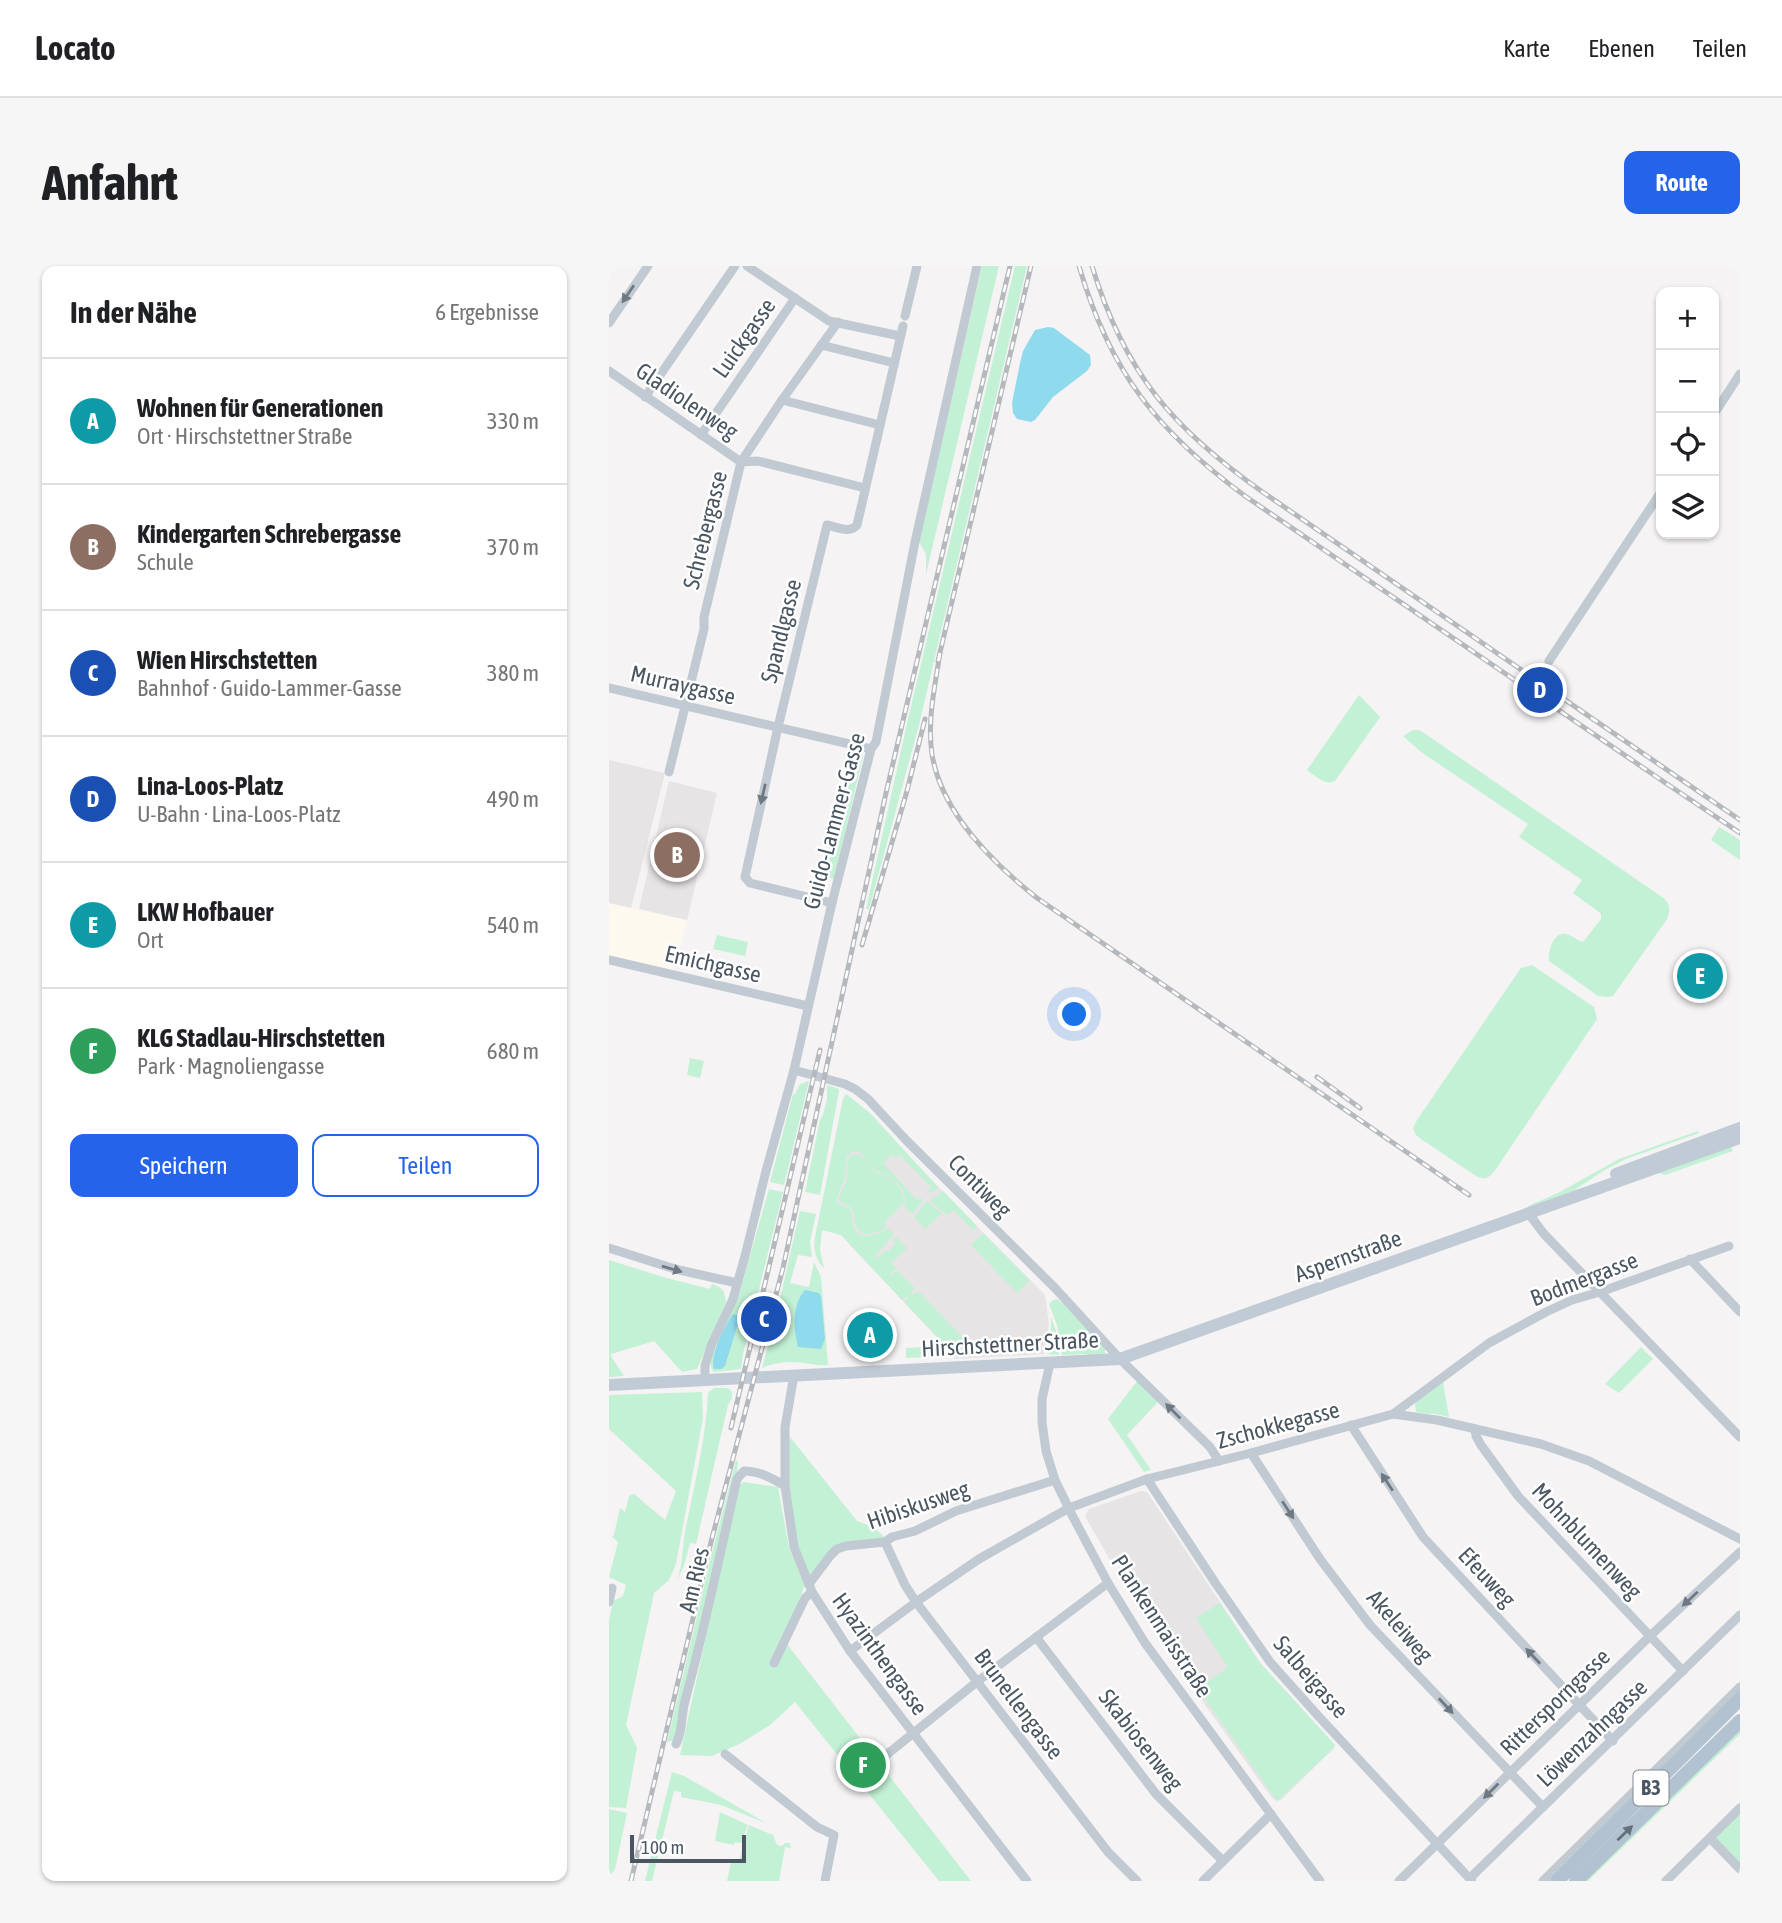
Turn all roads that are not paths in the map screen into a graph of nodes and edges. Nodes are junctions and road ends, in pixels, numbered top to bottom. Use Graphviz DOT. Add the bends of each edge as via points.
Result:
graph roads {
  1 [pos="648,266"];
  2 [pos="734,266"];
  3 [pos="747,266"];
  4 [pos="917,266"];
  5 [pos="978,266"];
  6 [pos="795,298"];
  7 [pos="838,322"];
  8 [pos="609,323"];
  9 [pos="900,336"];
  10 [pos="821,345"];
  11 [pos="894,362"];
  12 [pos="609,371"];
  13 [pos="1740,374"];
  14 [pos="646,397"];
  15 [pos="782,400"];
  16 [pos="1715,413"];
  17 [pos="880,425"];
  18 [pos="701,435"];
  19 [pos="741,462"];
  20 [pos="865,488"];
  21 [pos="1656,500"];
  22 [pos="1549,661"];
  23 [pos="609,688"];
  24 [pos="686,705"];
  25 [pos="778,727"];
  26 [pos="871,749"];
  27 [pos="669,772"];
  28 [pos="832,903"];
  29 [pos="609,960"];
  30 [pos="808,1006"];
  31 [pos="794,1070"];
  32 [pos="1740,1128"];
  33 [pos="1740,1138"];
  34 [pos="1589,1190"];
  35 [pos="1528,1214"];
  36 [pos="1728,1246"];
  37 [pos="609,1248"];
  38 [pos="1690,1259"];
  39 [pos="737,1283"];
  40 [pos="1600,1292"];
  41 [pos="1740,1312"];
  42 [pos="1120,1359"];
  43 [pos="1049,1363"];
  44 [pos="795,1375"];
  45 [pos="705,1380"];
  46 [pos="609,1385"];
  47 [pos="1393,1414"];
  48 [pos="1351,1425"];
  49 [pos="1475,1429"];
  50 [pos="1740,1437"];
  51 [pos="1251,1453"];
  52 [pos="1219,1461"];
  53 [pos="1147,1479"];
  54 [pos="1055,1480"];
  55 [pos="785,1486"];
  56 [pos="1069,1508"];
  57 [pos="1740,1539"];
  58 [pos="885,1542"];
  59 [pos="1740,1552"];
  60 [pos="1108,1583"];
  61 [pos="613,1588"];
  62 [pos="810,1588"];
  63 [pos="609,1602"];
  64 [pos="916,1602"];
  65 [pos="1740,1615"];
  66 [pos="1650,1636"];
  67 [pos="1036,1637"];
  68 [pos="850,1651"];
  69 [pos="775,1663"];
  70 [pos="1683,1671"];
  71 [pos="978,1681"];
  72 [pos="1740,1687"];
  73 [pos="1740,1699"];
  74 [pos="1580,1706"];
  75 [pos="1740,1721"];
  76 [pos="914,1733"];
  77 [pos="1613,1741"];
  78 [pos="676,1744"];
  79 [pos="725,1754"];
  80 [pos="880,1760"];
  81 [pos="1510,1773"];
  82 [pos="1543,1807"];
  83 [pos="1740,1808"];
  84 [pos="1271,1814"];
  85 [pos="1710,1838"];
  86 [pos="1437,1844"];
  87 [pos="1223,1861"];
  88 [pos="1740,1870"];
  89 [pos="1471,1880"];
  90 [pos="825,1881"];
  91 [pos="1027,1881"];
  92 [pos="1137,1881"];
  93 [pos="1203,1881"];
  94 [pos="1320,1881"];
  95 [pos="1399,1881"];
  96 [pos="1543,1881"];
  97 [pos="1557,1881"];
  98 [pos="1576,1881"];
  99 [pos="1666,1881"];
  1 -- 8 [label="street, one-way"];
  2 -- 14 [label="street"];
  3 -- 6 [label="street"];
  4 -- 9 [label="street, Spandlgasse"];
  5 -- 26 [label="street, Guido-Lammer-Gasse"];
  6 -- 7 [label="street" via="829,321"];
  6 -- 18 [label="street, Luickgasse"];
  7 -- 9 [label="street"];
  7 -- 10 [label="street, Schrebergasse"];
  9 -- 11 [label="street, Spandlgasse"];
  10 -- 11 [label="street"];
  10 -- 15 [label="street, Schrebergasse"];
  11 -- 17 [label="street, Spandlgasse"];
  12 -- 14 [label="street, Gladiolenweg"];
  13 -- 16 [label="street"];
  14 -- 18 [label="street, Gladiolenweg"];
  15 -- 17 [label="street"];
  15 -- 19 [label="street, Schrebergasse"];
  17 -- 20 [label="street, Spandlgasse"];
  18 -- 19 [label="street, Gladiolenweg"];
  19 -- 20 [label="street, Gladiolenweg" via="758,461"];
  19 -- 24 [label="street, Schrebergasse"];
  20 -- 25 [label="street, Spandlgasse" via="855,529 827,525"];
  21 -- 22 [label="street"];
  23 -- 24 [label="street, Murraygasse"];
  24 -- 25 [label="street, Murraygasse"];
  24 -- 27 [label="street, Schrebergasse"];
  25 -- 26 [label="street, Murraygasse"];
  25 -- 28 [label="street, Spandlgasse, one-way" via="745,877 750,883"];
  26 -- 28 [label="street, Guido-Lammer-Gasse"];
  28 -- 30 [label="street, Guido-Lammer-Gasse"];
  29 -- 30 [label="street, Emichgasse"];
  30 -- 31 [label="street, Guido-Lammer-Gasse"];
  31 -- 39 [label="street, Guido-Lammer-Gasse"];
  31 -- 42 [label="street, Contiweg" via="845,1084 868,1099"];
  32 -- 34 [label="main road, Aspernstraße" via="1622,1170"];
  33 -- 34 [label="main road, Aspernstraße"];
  34 -- 35 [label="main road, Aspernstraße"];
  35 -- 40 [label="street"];
  35 -- 42 [label="main road, Aspernstraße"];
  36 -- 38 [label="street, Bodmergasse"];
  37 -- 39 [label="street, one-way"];
  38 -- 40 [label="street, Bodmergasse"];
  38 -- 41 [label="street"];
  39 -- 45 [label="street, Guido-Lammer-Gasse" via="711,1346"];
  40 -- 47 [label="street, Bodmergasse" via="1572,1300 1489,1343"];
  40 -- 50 [label="street"];
  42 -- 43 [label="main road, Hirschstettner Straße"];
  52 -- 42 [label="street, Contiweg, one-way"];
  43 -- 44 [label="main road, Hirschstettner Straße"];
  43 -- 54 [label="street, Plankenmaisstraße" via="1042,1422"];
  44 -- 45 [label="main road, Hirschstettner Straße"];
  44 -- 55 [label="street, Hyazinthengasse" via="785,1427"];
  45 -- 46 [label="main road, Hirschstettner Straße"];
  47 -- 48 [label="street, Zschokkegasse"];
  47 -- 49 [label="street, Zschokkegasse"];
  48 -- 51 [label="street, Zschokkegasse"];
  74 -- 48 [label="street, Efeuweg, one-way" via="1423,1537"];
  49 -- 57 [label="street, Zschokkegasse" via="1589,1461"];
  49 -- 66 [label="street, Mohnblumenweg" via="1481,1445 1518,1496"];
  51 -- 52 [label="street, Zschokkegasse"];
  51 -- 81 [label="street, Akeleiweg, one-way" via="1320,1559 1370,1625"];
  52 -- 53 [label="street, Zschokkegasse"];
  53 -- 56 [label="street, Zschokkegasse"];
  53 -- 86 [label="street, Salbeigasse" via="1271,1662"];
  54 -- 56 [label="street, Plankenmaisstraße"];
  54 -- 58 [label="street, Hibiskusweg" via="956,1511"];
  55 -- 62 [label="street, Hyazinthengasse" via="795,1547"];
  55 -- 78 [label="street, Am Ries" via="754,1471 744,1471 737,1479"];
  56 -- 60 [label="street, Plankenmaisstraße"];
  56 -- 64 [label="street, Zschokkegasse"];
  58 -- 62 [label="street, Hibiskusweg" via="837,1549"];
  58 -- 64 [label="street, Brunellengasse"];
  59 -- 66 [label="street, Rittersporngasse, one-way"];
  60 -- 67 [label="street"];
  60 -- 84 [label="street, Plankenmaisstraße" via="1145,1643"];
  61 -- 63 [label="street"];
  62 -- 68 [label="street, Hyazinthengasse"];
  62 -- 69 [label="street, Hibiskusweg"];
  64 -- 68 [label="street, Zschokkegasse"];
  64 -- 71 [label="street, Brunellengasse"];
  65 -- 70 [label="street, Löwenzahngasse"];
  66 -- 70 [label="street, Mohnblumenweg"];
  66 -- 74 [label="street, Rittersporngasse"];
  67 -- 71 [label="street"];
  67 -- 87 [label="street, Skabiosenweg" via="1156,1794"];
  68 -- 76 [label="street, Hyazinthengasse"];
  70 -- 77 [label="street, Löwenzahngasse"];
  71 -- 76 [label="street"];
  71 -- 92 [label="street, Brunellengasse" via="1108,1852"];
  72 -- 96 [label="street"];
  73 -- 97 [label="main road, B3"];
  74 -- 77 [label="street, Efeuweg"];
  74 -- 81 [label="street, Rittersporngasse"];
  98 -- 75 [label="main road, B3, one-way"];
  76 -- 80 [label="street"];
  76 -- 91 [label="street, Hyazinthengasse"];
  77 -- 82 [label="street, Löwenzahngasse"];
  79 -- 90 [label="street" via="817,1827 834,1835"];
  81 -- 82 [label="street, Akeleiweg"];
  81 -- 86 [label="street, Rittersporngasse, one-way"];
  82 -- 89 [label="street, Löwenzahngasse"];
  83 -- 85 [label="street"];
  84 -- 87 [label="street"];
  84 -- 94 [label="street, Plankenmaisstraße"];
  85 -- 88 [label="street"];
  85 -- 99 [label="street"];
  86 -- 89 [label="street, Salbeigasse"];
  86 -- 95 [label="street, Rittersporngasse"];
  87 -- 93 [label="street"];
}
